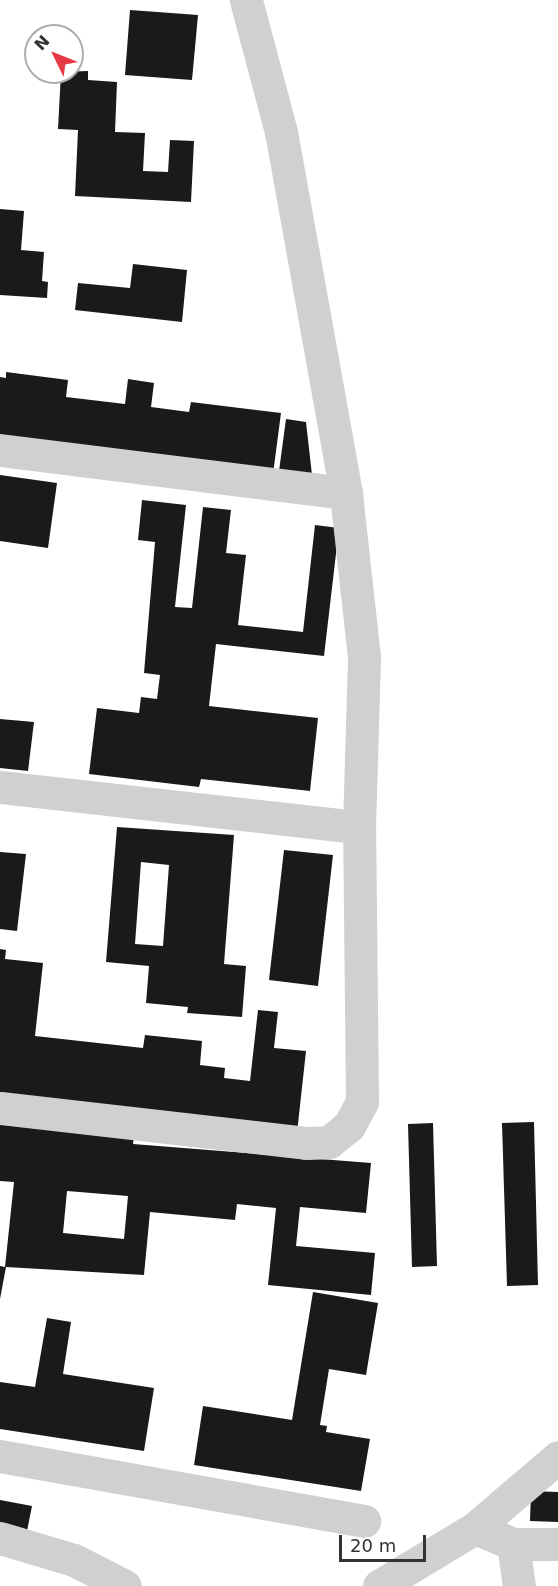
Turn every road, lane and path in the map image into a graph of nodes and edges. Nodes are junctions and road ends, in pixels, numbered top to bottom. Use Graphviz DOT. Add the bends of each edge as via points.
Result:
graph roads {
  1 [pos="246,0"];
  2 [pos="0,450"];
  3 [pos="346,493"];
  4 [pos="0,787"];
  5 [pos="359,826"];
  6 [pos="0,1108"];
  7 [pos="0,1456"];
  8 [pos="558,1457"];
  9 [pos="364,1521"];
  10 [pos="475,1528"];
  11 [pos="0,1538"];
  12 [pos="513,1544"];
  13 [pos="558,1544"];
  14 [pos="88,1576"];
  15 [pos="125,1586"];
  16 [pos="379,1586"];
  17 [pos="519,1586"];
  1 -- 3 [label="street" via="281,132"];
  2 -- 3 [label="street"];
  3 -- 5 [label="street" via="364,657"];
  4 -- 5 [label="street"];
  5 -- 6 [label="street" via="362,1102 349,1126 329,1142 306,1143"];
  7 -- 9 [label="street"];
  8 -- 10 [label="street"];
  10 -- 12 [label="street"];
  10 -- 16 [label="street"];
  11 -- 14 [label="street"];
  12 -- 13 [label="street"];
  12 -- 17 [label="street"];
  14 -- 15 [label="street"];
}
